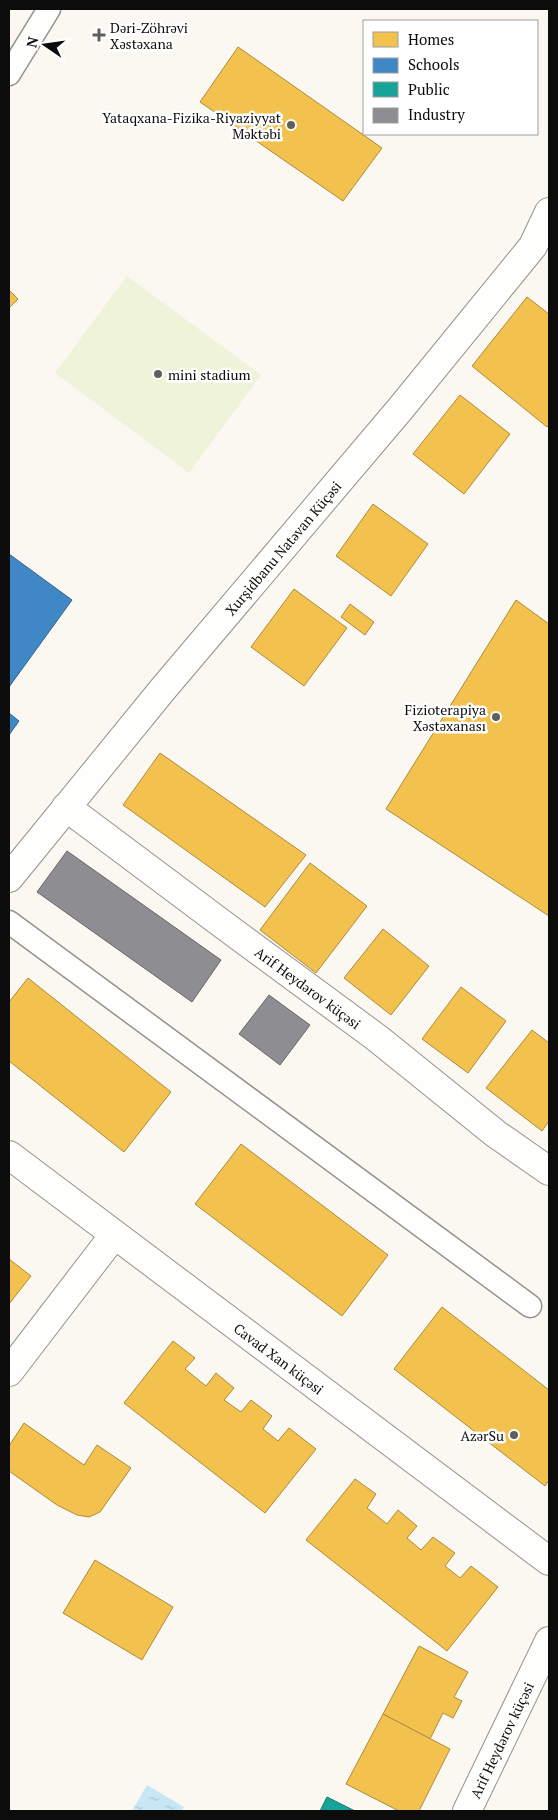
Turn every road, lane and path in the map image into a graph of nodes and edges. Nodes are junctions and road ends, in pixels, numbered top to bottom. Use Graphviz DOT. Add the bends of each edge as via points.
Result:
graph roads {
  1 [pos="49,9"];
  2 [pos="9,74"];
  3 [pos="549,212"];
  4 [pos="66,806"];
  5 [pos="9,878"];
  6 [pos="9,922"];
  7 [pos="9,1155"];
  8 [pos="549,1171"];
  9 [pos="114,1235"];
  10 [pos="530,1306"];
  11 [pos="9,1372"];
  12 [pos="549,1561"];
  13 [pos="549,1641"];
  14 [pos="467,1811"];
  1 -- 2 [label="lane"];
  3 -- 4 [label="street, Xurşidbanu Natəvan Küçəsi" via="533,246"];
  4 -- 5 [label="street, Xurşidbanu Natəvan Küçəsi"];
  4 -- 8 [label="street, Arif Heydərov küçəsi"];
  6 -- 10 [label="lane"];
  7 -- 9 [label="street, Cavad Xan küçəsi"];
  9 -- 11 [label="street"];
  9 -- 12 [label="street, Cavad Xan küçəsi"];
  13 -- 14 [label="street, Arif Heydərov küçəsi"];
}
